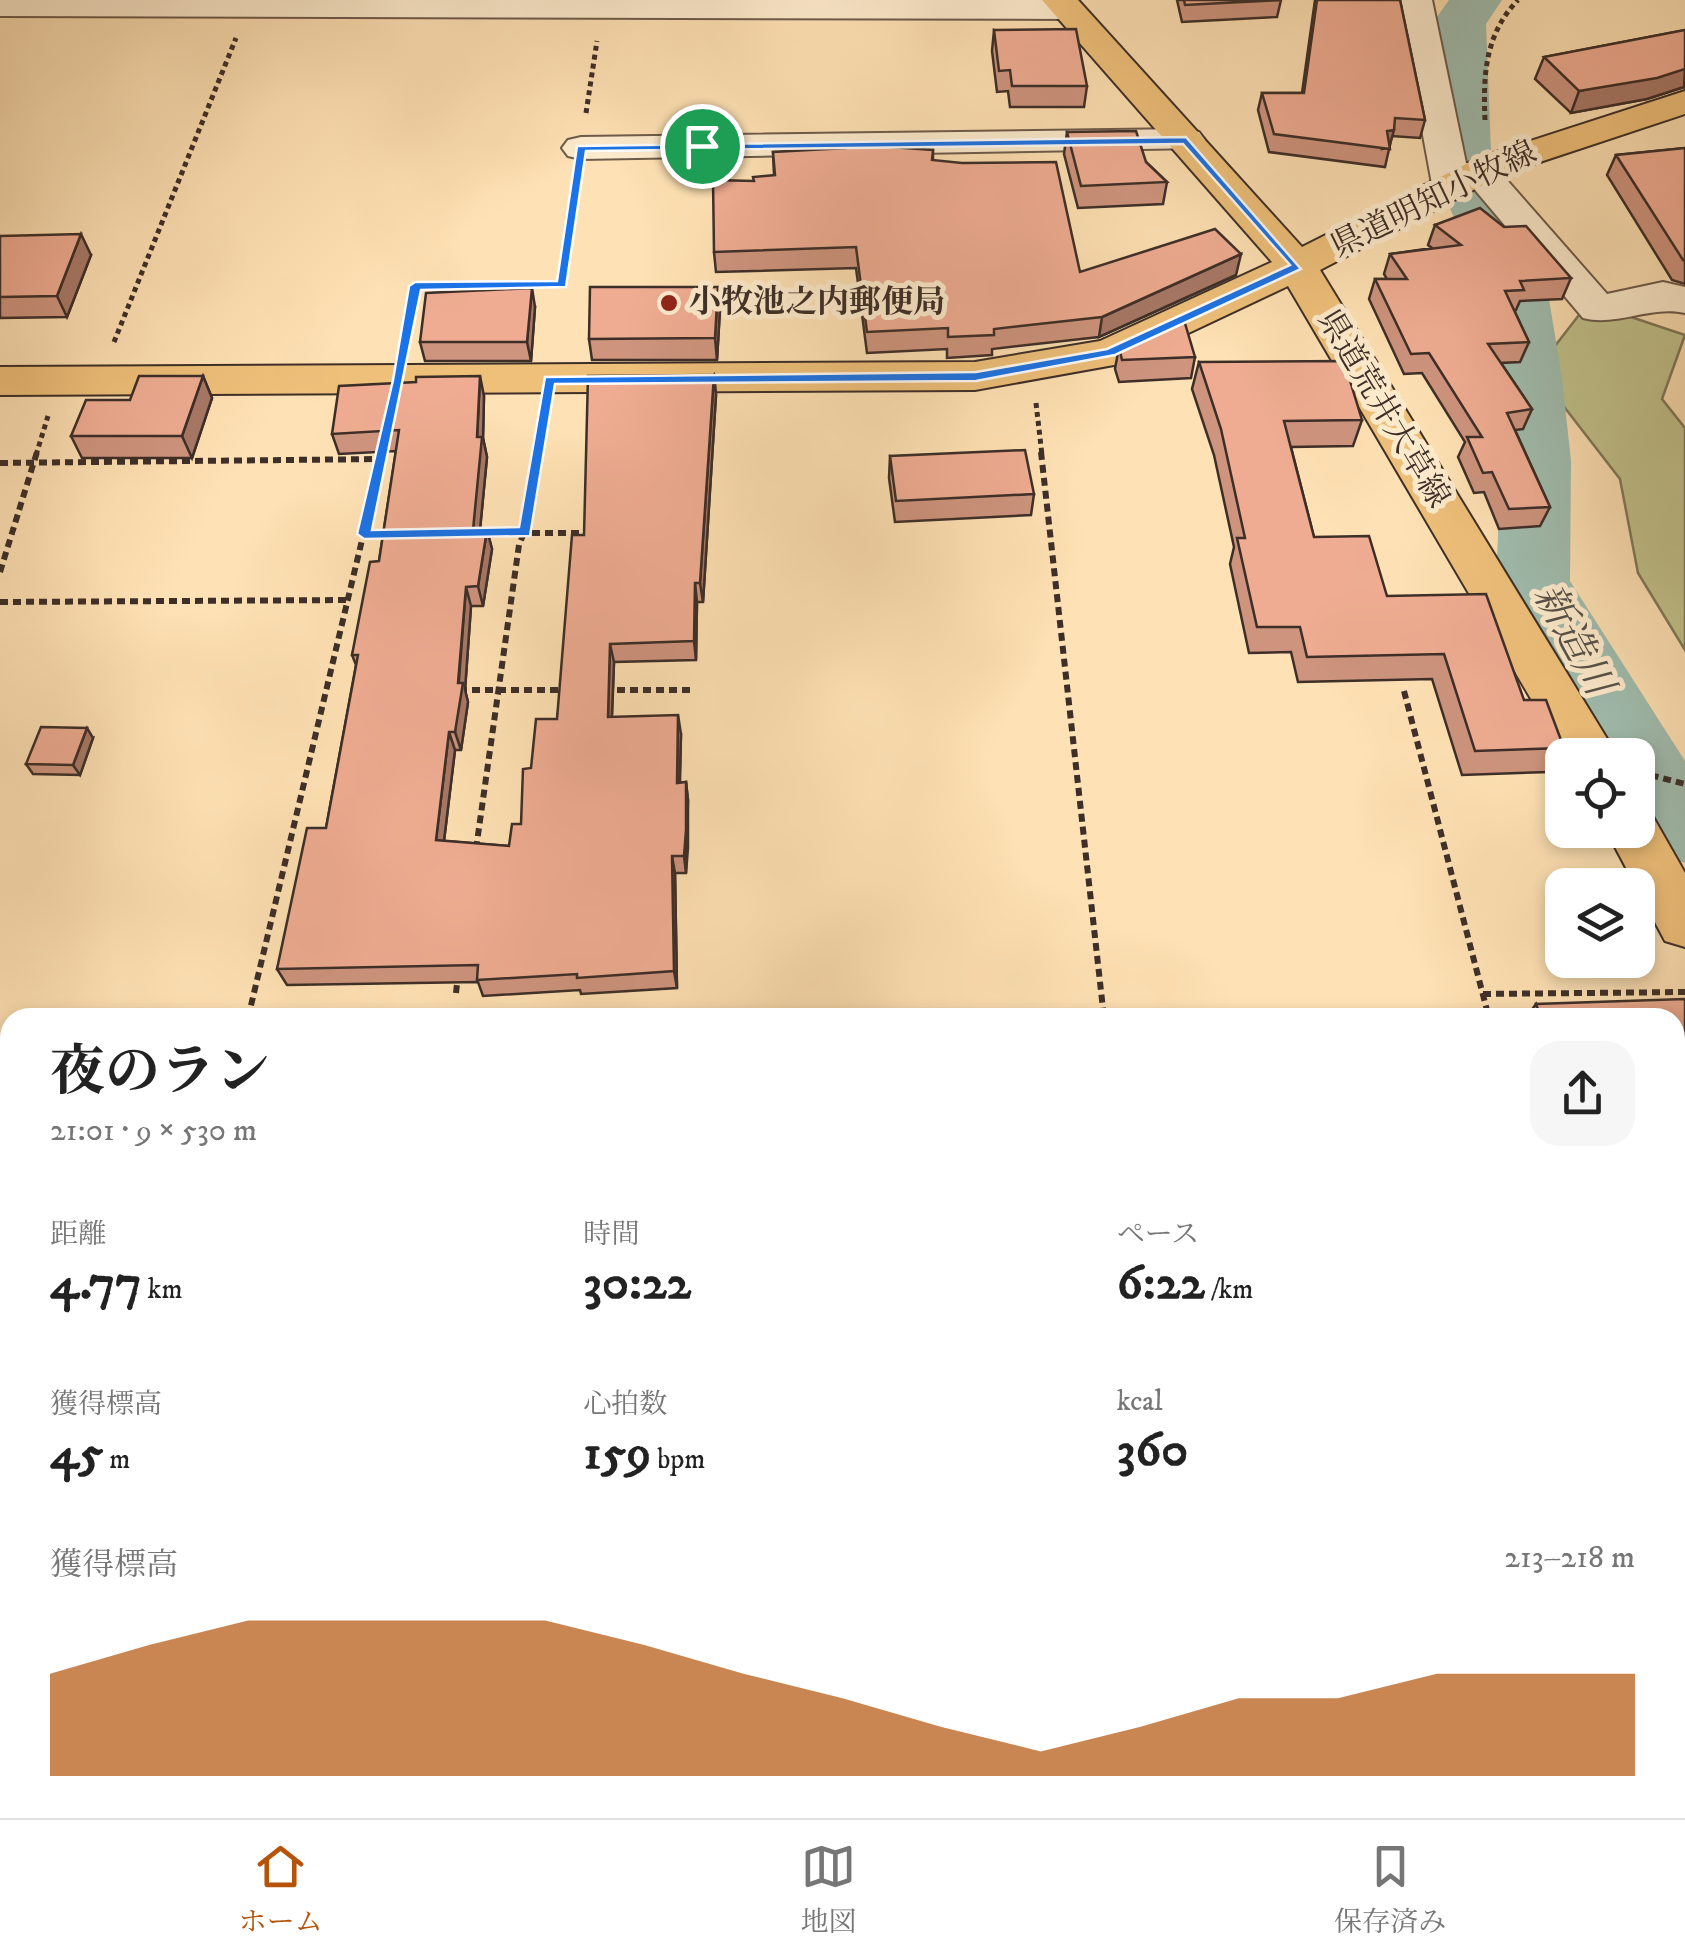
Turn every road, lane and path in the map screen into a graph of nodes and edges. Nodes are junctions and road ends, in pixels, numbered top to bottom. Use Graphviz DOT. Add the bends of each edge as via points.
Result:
graph roads {
  1 [pos="1414,0"];
  2 [pos="1518,0"];
  3 [pos="1063,4"];
  4 [pos="0,6"];
  5 [pos="248,7"];
  6 [pos="602,8"];
  7 [pos="1685,102"];
  8 [pos="1186,140"];
  9 [pos="581,148"];
  10 [pos="1474,174"];
  11 [pos="1297,266"];
  12 [pos="1685,300"];
  13 [pos="1032,369"];
  14 [pos="400,380"];
  15 [pos="550,380"];
  16 [pos="0,381"];
  17 [pos="79,381"];
  18 [pos="382,459"];
  19 [pos="34,463"];
  20 [pos="0,464"];
  21 [pos="525,532"];
  22 [pos="471,533"];
  23 [pos="604,533"];
  24 [pos="364,534"];
  25 [pos="400,534"];
  26 [pos="0,572"];
  27 [pos="348,600"];
  28 [pos="0,602"];
  29 [pos="442,690"];
  30 [pos="499,690"];
  31 [pos="576,690"];
  32 [pos="596,690"];
  33 [pos="693,690"];
  34 [pos="1404,691"];
  35 [pos="1580,738"];
  36 [pos="1655,776"];
  37 [pos="1685,784"];
  38 [pos="1643,848"];
  39 [pos="474,864"];
  40 [pos="1685,924"];
  41 [pos="461,957"];
  42 [pos="1685,992"];
  43 [pos="456,993"];
  44 [pos="1484,994"];
  45 [pos="250,1008"];
  46 [pos="1103,1008"];
  47 [pos="1488,1008"];
  1 -- 10 [label="street"];
  2 -- 10 [label="path" via="1501,14 1483,66"];
  3 -- 6 [label="street"];
  3 -- 8 [label="main road, 県道荒井大草線"];
  4 -- 5 [label="street"];
  5 -- 6 [label="street"];
  5 -- 17 [label="path"];
  6 -- 9 [label="path"];
  7 -- 10 [label="main road, 県道明知小牧線"];
  8 -- 9 [label="street"];
  8 -- 11 [label="main road, 県道荒井大草線"];
  9 -- 14 [label="path" via="562,285 415,286"];
  10 -- 11 [label="main road, 県道明知小牧線"];
  10 -- 12 [label="street" via="1598,309 1663,295"];
  11 -- 13 [label="main road, 県道明知小牧線" via="1110,352"];
  11 -- 35 [label="main road, 県道荒井大草線"];
  13 -- 15 [label="main road, 県道明知小牧線" via="976,376"];
  13 -- 46 [label="path"];
  14 -- 15 [label="main road, 県道明知小牧線"];
  14 -- 17 [label="main road, 県道明知小牧線"];
  14 -- 18 [label="path"];
  15 -- 21 [label="path"];
  16 -- 17 [label="main road, 県道明知小牧線"];
  17 -- 19 [label="path"];
  18 -- 19 [label="path"];
  18 -- 24 [label="path"];
  19 -- 20 [label="path"];
  19 -- 26 [label="path"];
  21 -- 22 [label="path"];
  21 -- 23 [label="path"];
  21 -- 30 [label="path"];
  24 -- 25 [label="path"];
  24 -- 27 [label="path"];
  27 -- 28 [label="path"];
  27 -- 45 [label="path"];
  29 -- 30 [label="path"];
  30 -- 31 [label="path"];
  30 -- 39 [label="path"];
  32 -- 33 [label="path"];
  34 -- 44 [label="path"];
  36 -- 37 [label="path"];
  38 -- 40 [label="main road"];
  41 -- 43 [label="path"];
  42 -- 44 [label="path"];
  44 -- 47 [label="path"];
}
